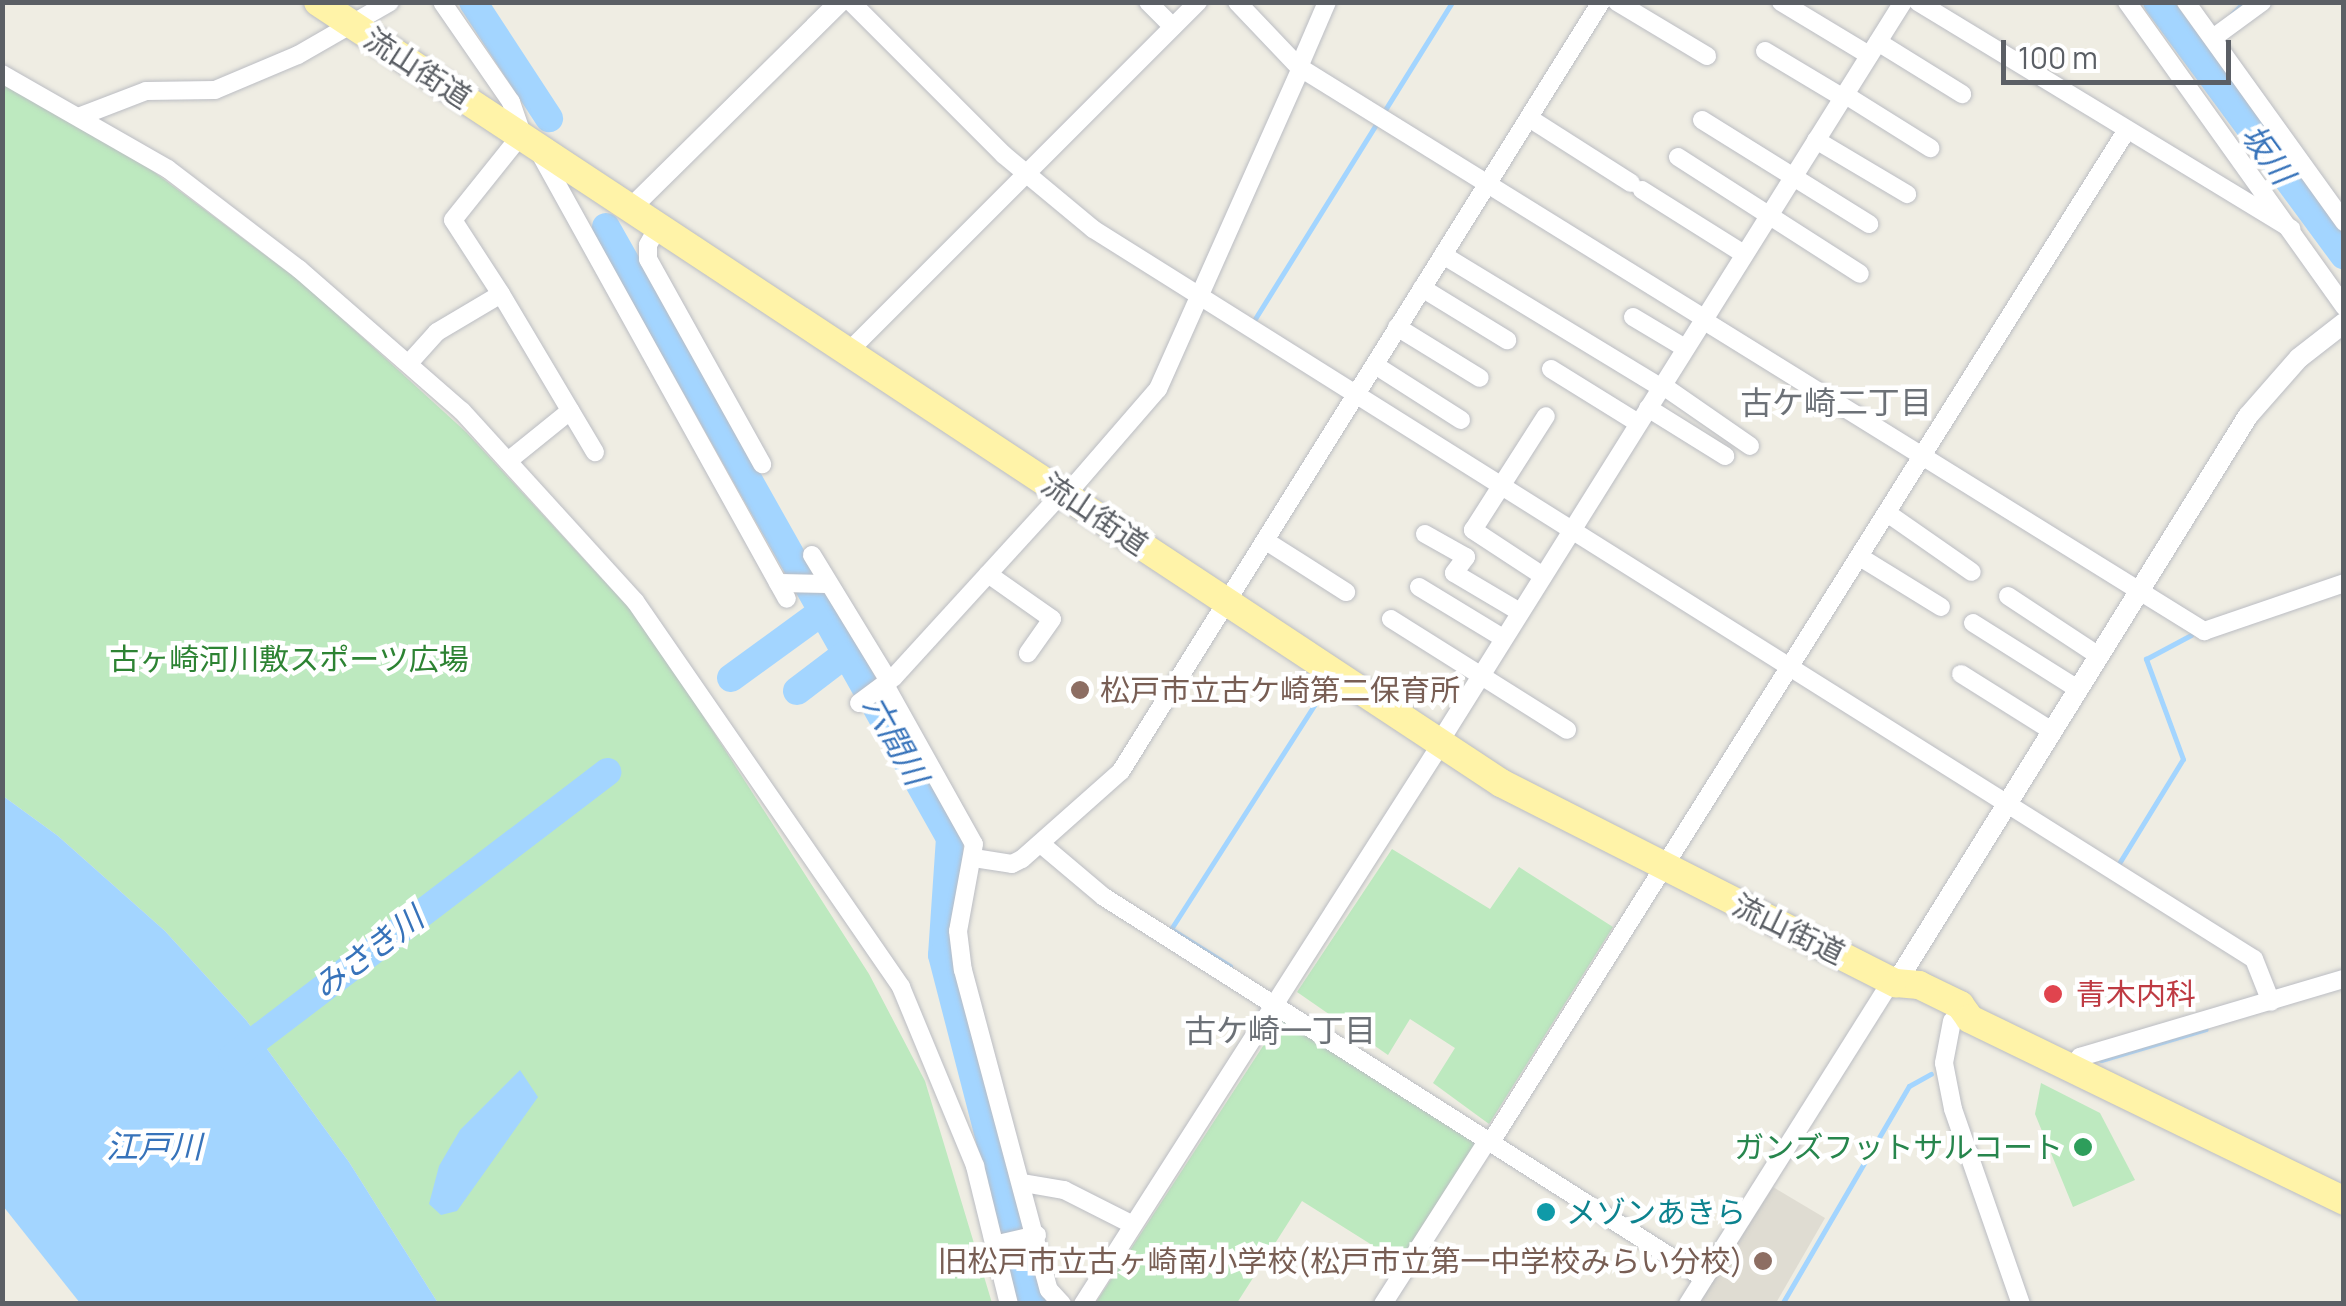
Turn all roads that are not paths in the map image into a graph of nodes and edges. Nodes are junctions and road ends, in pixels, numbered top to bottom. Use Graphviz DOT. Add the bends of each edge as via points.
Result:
graph roads {
  1 [pos="318,2"];
  2 [pos="390,2"];
  3 [pos="442,2"];
  4 [pos="840,2"];
  5 [pos="851,2"];
  6 [pos="1148,2"];
  7 [pos="1198,2"];
  8 [pos="1237,2"];
  9 [pos="1327,2"];
  10 [pos="1601,2"];
  11 [pos="1617,2"];
  12 [pos="1781,2"];
  13 [pos="1903,2"];
  14 [pos="1918,2"];
  15 [pos="2127,2"];
  16 [pos="2186,2"];
  17 [pos="2262,2"];
  18 [pos="353,26"];
  19 [pos="1173,28"];
  20 [pos="2212,38"];
  21 [pos="1873,49"];
  22 [pos="1766,51"];
  23 [pos="1707,56"];
  24 [pos="1300,67"];
  25 [pos="2,74"];
  26 [pos="1962,94"];
  27 [pos="1843,96"];
  28 [pos="81,116"];
  29 [pos="1529,118"];
  30 [pos="1702,120"];
  31 [pos="2126,132"];
  32 [pos="527,138"];
  33 [pos="1816,140"];
  34 [pos="1930,148"];
  35 [pos="1678,157"];
  36 [pos="1026,176"];
  37 [pos="1792,178"];
  38 [pos="1488,183"];
  39 [pos="1907,194"];
  40 [pos="632,207"];
  41 [pos="1769,216"];
  42 [pos="2344,222"];
  43 [pos="1869,224"];
  44 [pos="659,225"];
  45 [pos="2291,229"];
  46 [pos="1744,254"];
  47 [pos="1442,255"];
  48 [pos="1860,274"];
  49 [pos="1422,288"];
  50 [pos="501,294"];
  51 [pos="1196,300"];
  52 [pos="2344,306"];
  53 [pos="1633,317"];
  54 [pos="1703,319"];
  55 [pos="2344,323"];
  56 [pos="1397,327"];
  57 [pos="1507,340"];
  58 [pos="1685,348"];
  59 [pos="849,351"];
  60 [pos="410,362"];
  61 [pos="1375,365"];
  62 [pos="1551,368"];
  63 [pos="1480,378"];
  64 [pos="1661,386"];
  65 [pos="1354,398"];
  66 [pos="570,412"];
  67 [pos="1643,415"];
  68 [pos="1546,416"];
  69 [pos="1460,420"];
  70 [pos="1750,446"];
  71 [pos="595,452"];
  72 [pos="1726,456"];
  73 [pos="1922,457"];
  74 [pos="508,461"];
  75 [pos="762,464"];
  76 [pos="1499,488"];
  77 [pos="1064,493"];
  78 [pos="1887,513"];
  79 [pos="1570,533"];
  80 [pos="1425,534"];
  81 [pos="1266,541"];
  82 [pos="812,556"];
  83 [pos="1860,557"];
  84 [pos="1972,572"];
  85 [pos="988,574"];
  86 [pos="1543,576"];
  87 [pos="2344,583"];
  88 [pos="828,584"];
  89 [pos="1419,586"];
  90 [pos="2140,591"];
  91 [pos="1346,592"];
  92 [pos="2008,596"];
  93 [pos="1227,602"];
  94 [pos="1942,606"];
  95 [pos="1520,612"];
  96 [pos="1391,620"];
  97 [pos="1972,623"];
  98 [pos="1504,638"];
  99 [pos="1028,653"];
  100 [pos="2099,656"];
  101 [pos="1790,670"];
  102 [pos="1961,674"];
  103 [pos="1480,676"];
  104 [pos="887,683"];
  105 [pos="2078,689"];
  106 [pos="858,704"];
  107 [pos="1568,730"];
  108 [pos="2052,731"];
  109 [pos="1440,743"];
  110 [pos="2006,804"];
  111 [pos="1041,844"];
  112 [pos="974,858"];
  113 [pos="1664,868"];
  114 [pos="2344,978"];
  115 [pos="1894,981"];
  116 [pos="2271,1002"];
  117 [pos="1273,1003"];
  118 [pos="1961,1020"];
  119 [pos="2073,1070"];
  120 [pos="1489,1141"];
  121 [pos="1022,1183"];
  122 [pos="2344,1201"];
  123 [pos="1133,1225"];
  124 [pos="1038,1236"];
  125 [pos="998,1244"];
  126 [pos="1704,1278"];
  127 [pos="1010,1304"];
  128 [pos="1062,1304"];
  129 [pos="1083,1304"];
  130 [pos="1382,1304"];
  131 [pos="1688,1304"];
  132 [pos="2021,1304"];
  1 -- 18 [label="main road, 流山街道"];
  2 -- 18 [label="street"];
  3 -- 32 [label="street" via="511,102"];
  4 -- 40 [label="street"];
  5 -- 36 [label="street"];
  6 -- 19 [label="street"];
  7 -- 19 [label="street"];
  8 -- 24 [label="street"];
  9 -- 24 [label="street"];
  10 -- 29 [label="street"];
  11 -- 23 [label="street"];
  12 -- 21 [label="street"];
  13 -- 21 [label="street"];
  14 -- 31 [label="street"];
  15 -- 45 [label="street"];
  16 -- 20 [label="street"];
  17 -- 20 [label="street"];
  18 -- 28 [label="street" via="214,90 134,93"];
  18 -- 32 [label="main road, 流山街道"];
  19 -- 36 [label="street"];
  20 -- 42 [label="street"];
  21 -- 26 [label="street"];
  21 -- 27 [label="street"];
  22 -- 27 [label="street"];
  24 -- 38 [label="street"];
  24 -- 51 [label="street"];
  25 -- 28 [label="street"];
  27 -- 33 [label="street"];
  27 -- 34 [label="street"];
  28 -- 60 [label="street" via="168,169"];
  29 -- 38 [label="street"];
  29 -- 46 [label="street"];
  30 -- 37 [label="street"];
  31 -- 45 [label="street"];
  31 -- 73 [label="street"];
  32 -- 40 [label="main road, 流山街道"];
  32 -- 50 [label="street" via="454,220"];
  32 -- 88 [label="street" via="783,591"];
  33 -- 37 [label="street"];
  33 -- 39 [label="street"];
  35 -- 41 [label="street"];
  36 -- 51 [label="street"];
  36 -- 59 [label="street"];
  37 -- 41 [label="street"];
  37 -- 43 [label="street"];
  38 -- 47 [label="street"];
  38 -- 54 [label="street"];
  40 -- 44 [label="main road, 流山街道"];
  41 -- 46 [label="street"];
  41 -- 48 [label="street"];
  44 -- 59 [label="main road, 流山街道"];
  44 -- 75 [label="street" via="648,259"];
  45 -- 52 [label="street"];
  46 -- 54 [label="street"];
  47 -- 49 [label="street"];
  47 -- 64 [label="street"];
  49 -- 56 [label="street"];
  49 -- 57 [label="street"];
  50 -- 60 [label="street" via="438,332"];
  50 -- 66 [label="street"];
  51 -- 65 [label="street"];
  51 -- 77 [label="street" via="1158,388"];
  53 -- 58 [label="street"];
  54 -- 58 [label="street"];
  54 -- 73 [label="street"];
  55 -- 90 [label="street" via="2262,397"];
  56 -- 61 [label="street"];
  56 -- 63 [label="street"];
  58 -- 64 [label="street"];
  59 -- 77 [label="main road, 流山街道"];
  60 -- 74 [label="street"];
  61 -- 65 [label="street"];
  61 -- 69 [label="street"];
  62 -- 67 [label="street"];
  64 -- 67 [label="street"];
  64 -- 70 [label="street"];
  65 -- 76 [label="street"];
  65 -- 81 [label="street"];
  66 -- 71 [label="street"];
  66 -- 74 [label="street"];
  67 -- 72 [label="street"];
  67 -- 79 [label="street"];
  68 -- 76 [label="street"];
  73 -- 78 [label="street"];
  73 -- 90 [label="street"];
  74 -- 125 [label="street" via="671,647 886,959 962,1126"];
  76 -- 79 [label="street"];
  76 -- 86 [label="street" via="1472,530"];
  77 -- 85 [label="street"];
  77 -- 93 [label="main road, 流山街道"];
  78 -- 83 [label="street"];
  78 -- 84 [label="street"];
  79 -- 86 [label="street"];
  79 -- 101 [label="street"];
  80 -- 95 [label="street" via="1466,557 1454,573"];
  81 -- 91 [label="street"];
  81 -- 93 [label="street"];
  82 -- 88 [label="street"];
  83 -- 94 [label="street"];
  83 -- 101 [label="street"];
  85 -- 99 [label="street" via="1052,619"];
  85 -- 104 [label="street"];
  86 -- 95 [label="street"];
  87 -- 90 [label="street" via="2204,631"];
  88 -- 104 [label="street"];
  89 -- 98 [label="street"];
  90 -- 100 [label="street"];
  92 -- 100 [label="street"];
  93 -- 109 [label="main road, 流山街道"];
  93 -- 111 [label="street" via="1121,772"];
  95 -- 98 [label="street"];
  96 -- 103 [label="street"];
  97 -- 105 [label="street"];
  98 -- 103 [label="street"];
  100 -- 105 [label="street"];
  101 -- 110 [label="street"];
  101 -- 113 [label="street"];
  102 -- 108 [label="street"];
  103 -- 107 [label="street"];
  103 -- 109 [label="street"];
  104 -- 106 [label="street"];
  104 -- 112 [label="street" via="967,829"];
  105 -- 108 [label="street"];
  108 -- 110 [label="street"];
  109 -- 113 [label="main road, 流山街道"];
  109 -- 117 [label="street"];
  110 -- 115 [label="street"];
  110 -- 116 [label="street" via="2254,959"];
  111 -- 112 [label="street" via="1012,864"];
  111 -- 117 [label="street" via="1104,897"];
  112 -- 121 [label="street" via="958,945"];
  113 -- 115 [label="main road, 流山街道"];
  113 -- 120 [label="street"];
  114 -- 116 [label="street"];
  115 -- 118 [label="main road, 流山街道" via="1908,998"];
  115 -- 126 [label="street"];
  116 -- 119 [label="street" via="2080,1056"];
  117 -- 120 [label="street"];
  117 -- 123 [label="street"];
  118 -- 119 [label="main road, 流山街道"];
  118 -- 132 [label="street" via="1944,1063 1956,1120"];
  119 -- 122 [label="main road, 流山街道"];
  120 -- 126 [label="street"];
  120 -- 130 [label="street"];
  121 -- 123 [label="street" via="1064,1190"];
  121 -- 124 [label="street"];
  123 -- 129 [label="street"];
  124 -- 125 [label="street"];
  124 -- 128 [label="street" via="1049,1290"];
  125 -- 127 [label="street"];
  126 -- 131 [label="street"];
}
